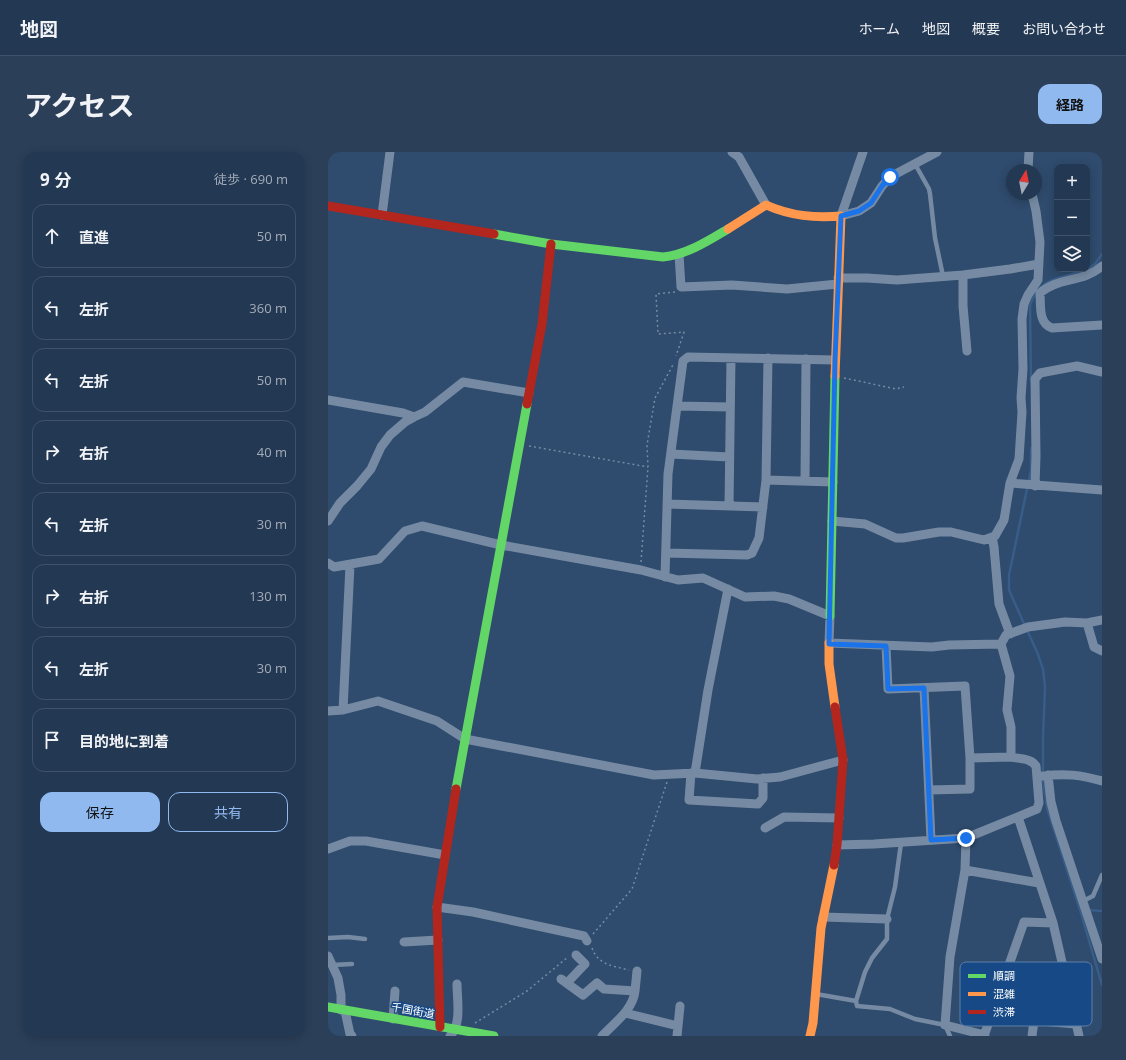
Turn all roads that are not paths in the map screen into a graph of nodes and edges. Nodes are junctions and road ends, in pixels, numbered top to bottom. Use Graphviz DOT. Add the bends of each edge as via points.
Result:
graph roads {
  1 [pos="390,152"];
  2 [pos="732,152"];
  3 [pos="863,152"];
  4 [pos="937,152"];
  5 [pos="1029,152"];
  6 [pos="915,164"];
  7 [pos="1028,164"];
  8 [pos="1033,200"];
  9 [pos="766,205"];
  10 [pos="328,206"];
  11 [pos="382,216"];
  12 [pos="841,216"];
  13 [pos="551,244"];
  14 [pos="679,254"];
  15 [pos="1039,264"];
  16 [pos="1102,266"];
  17 [pos="963,275"];
  18 [pos="943,276"];
  19 [pos="838,281"];
  20 [pos="1035,284"];
  21 [pos="1044,290"];
  22 [pos="1102,326"];
  23 [pos="967,352"];
  24 [pos="731,358"];
  25 [pos="768,358"];
  26 [pos="806,359"];
  27 [pos="835,360"];
  28 [pos="1102,372"];
  29 [pos="529,393"];
  30 [pos="328,400"];
  31 [pos="677,406"];
  32 [pos="730,407"];
  33 [pos="414,417"];
  34 [pos="671,454"];
  35 [pos="729,456"];
  36 [pos="766,480"];
  37 [pos="805,481"];
  38 [pos="833,482"];
  39 [pos="1014,483"];
  40 [pos="1033,486"];
  41 [pos="1102,490"];
  42 [pos="667,504"];
  43 [pos="728,506"];
  44 [pos="763,507"];
  45 [pos="328,521"];
  46 [pos="832,521"];
  47 [pos="992,537"];
  48 [pos="501,545"];
  49 [pos="666,553"];
  50 [pos="328,564"];
  51 [pos="350,565"];
  52 [pos="665,577"];
  53 [pos="728,589"];
  54 [pos="830,616"];
  55 [pos="1102,620"];
  56 [pos="1087,623"];
  57 [pos="1010,634"];
  58 [pos="829,644"];
  59 [pos="1000,644"];
  60 [pos="886,646"];
  61 [pos="1102,651"];
  62 [pos="924,688"];
  63 [pos="344,710"];
  64 [pos="328,711"];
  65 [pos="466,739"];
  66 [pos="1011,757"];
  67 [pos="970,758"];
  68 [pos="843,760"];
  69 [pos="693,773"];
  70 [pos="1043,777"];
  71 [pos="763,778"];
  72 [pos="1102,781"];
  73 [pos="929,790"];
  74 [pos="1018,817"];
  75 [pos="839,818"];
  76 [pos="765,828"];
  77 [pos="966,838"];
  78 [pos="931,840"];
  79 [pos="901,843"];
  80 [pos="837,845"];
  81 [pos="328,849"];
  82 [pos="445,855"];
  83 [pos="965,870"];
  84 [pos="1102,875"];
  85 [pos="1039,883"];
  86 [pos="1083,901"];
  87 [pos="437,907"];
  88 [pos="823,917"];
  89 [pos="887,919"];
  90 [pos="1053,923"];
  91 [pos="328,938"];
  92 [pos="365,939"];
  93 [pos="438,940"];
  94 [pos="587,941"];
  95 [pos="404,942"];
  96 [pos="573,955"];
  97 [pos="328,956"];
  98 [pos="1102,959"];
  99 [pos="1011,962"];
  100 [pos="1062,962"];
  101 [pos="352,964"];
  102 [pos="332,965"];
  103 [pos="637,971"];
  104 [pos="457,984"];
  105 [pos="395,991"];
  106 [pos="635,991"];
  107 [pos="816,994"];
  108 [pos="856,1001"];
  109 [pos="680,1006"];
  110 [pos="328,1007"];
  111 [pos="343,1010"];
  112 [pos="624,1013"];
  113 [pos="393,1019"];
  114 [pos="945,1025"];
  115 [pos="678,1026"];
  116 [pos="1033,1026"];
  117 [pos="1077,1026"];
  118 [pos="440,1027"];
  119 [pos="453,1033"];
  120 [pos="351,1035"];
  121 [pos="984,1035"];
  122 [pos="340,1036"];
  123 [pos="494,1036"];
  124 [pos="602,1036"];
  125 [pos="677,1036"];
  126 [pos="810,1036"];
  127 [pos="950,1036"];
  128 [pos="1032,1036"];
  129 [pos="1080,1036"];
  1 -- 11 [label="street"];
  2 -- 9 [label="street" via="739,157"];
  3 -- 12 [label="street"];
  4 -- 6 [label="street"];
  5 -- 7 [label="street"];
  6 -- 12 [label="street" via="890,177 871,203 859,211"];
  6 -- 18 [label="lane" via="929,189"];
  8 -- 15 [label="street" via="1040,242"];
  9 -- 12 [label="street" via="792,215 813,218"];
  9 -- 14 [label="street" via="721,233"];
  10 -- 11 [label="street"];
  11 -- 13 [label="street"];
  12 -- 19 [label="street"];
  13 -- 14 [label="street" via="646,256 663,257"];
  13 -- 29 [label="street" via="542,324"];
  14 -- 19 [label="street" via="681,287 732,285 787,289"];
  15 -- 17 [label="street"];
  15 -- 20 [label="street" via="1038,280"];
  16 -- 21 [label="street" via="1086,277 1053,285"];
  17 -- 18 [label="street"];
  17 -- 23 [label="street"];
  18 -- 19 [label="street"];
  19 -- 27 [label="street"];
  20 -- 21 [label="street"];
  20 -- 39 [label="street" via="1024,304 1022,319 1022,412 1019,459"];
  21 -- 22 [label="street" via="1040,293 1042,321 1046,326"];
  24 -- 25 [label="street"];
  24 -- 31 [label="street" via="688,357 683,361"];
  24 -- 32 [label="street"];
  25 -- 26 [label="street"];
  25 -- 36 [label="street"];
  26 -- 27 [label="street"];
  26 -- 37 [label="street"];
  27 -- 38 [label="street"];
  28 -- 40 [label="street" via="1077,366 1040,373 1035,379 1036,456"];
  29 -- 33 [label="street" via="463,382 425,412"];
  29 -- 48 [label="street"];
  30 -- 33 [label="street"];
  31 -- 32 [label="street"];
  31 -- 34 [label="street"];
  32 -- 35 [label="street"];
  33 -- 45 [label="street" via="390,435 381,447 371,469 340,503"];
  34 -- 35 [label="street"];
  34 -- 42 [label="street"];
  35 -- 43 [label="street"];
  36 -- 37 [label="street"];
  36 -- 44 [label="street"];
  37 -- 38 [label="street"];
  38 -- 46 [label="street"];
  39 -- 40 [label="street"];
  39 -- 47 [label="street" via="1004,520"];
  40 -- 41 [label="street"];
  42 -- 43 [label="street"];
  42 -- 49 [label="street"];
  43 -- 44 [label="street"];
  44 -- 49 [label="street" via="759,538 752,553"];
  46 -- 47 [label="street" via="865,524 896,538 939,532 951,532 984,540"];
  46 -- 54 [label="street"];
  47 -- 57 [label="street" via="999,604"];
  48 -- 51 [label="street" via="422,526 405,531 379,559"];
  48 -- 52 [label="street" via="641,570"];
  48 -- 65 [label="street"];
  49 -- 52 [label="street"];
  50 -- 51 [label="street" via="334,567"];
  51 -- 63 [label="street"];
  52 -- 53 [label="street" via="678,580 702,578"];
  53 -- 54 [label="street" via="745,597 774,596 789,599"];
  53 -- 69 [label="street"];
  54 -- 58 [label="street"];
  55 -- 56 [label="street"];
  56 -- 57 [label="street" via="1065,622 1026,628"];
  56 -- 61 [label="street" via="1094,647"];
  57 -- 59 [label="street" via="1006,635"];
  58 -- 60 [label="street"];
  58 -- 68 [label="street" via="829,664"];
  59 -- 60 [label="street"];
  59 -- 66 [label="street" via="1010,676 1007,710"];
  60 -- 62 [label="street" via="888,689"];
  62 -- 67 [label="street" via="965,686"];
  62 -- 73 [label="street"];
  63 -- 64 [label="street"];
  63 -- 65 [label="street" via="378,701 437,720"];
  65 -- 69 [label="street" via="654,775"];
  65 -- 82 [label="street"];
  66 -- 67 [label="street"];
  66 -- 70 [label="street" via="1034,763"];
  67 -- 73 [label="street" via="970,789"];
  68 -- 71 [label="street" via="780,777"];
  68 -- 75 [label="street"];
  69 -- 71 [label="street"];
  69 -- 71 [label="street" via="689,800 758,804 762,798"];
  70 -- 72 [label="street" via="1067,774"];
  70 -- 74 [label="street" via="1037,809"];
  70 -- 86 [label="street"];
  73 -- 78 [label="street"];
  74 -- 77 [label="street"];
  74 -- 85 [label="street"];
  75 -- 76 [label="street" via="784,817"];
  75 -- 80 [label="street"];
  77 -- 78 [label="street"];
  77 -- 83 [label="street"];
  78 -- 79 [label="street"];
  79 -- 80 [label="street"];
  79 -- 89 [label="lane" via="895,887"];
  80 -- 88 [label="street"];
  81 -- 82 [label="street" via="350,841 361,841"];
  82 -- 87 [label="street"];
  83 -- 85 [label="street"];
  83 -- 114 [label="street" via="950,957"];
  84 -- 86 [label="lane" via="1093,896"];
  85 -- 90 [label="street"];
  86 -- 98 [label="street"];
  87 -- 93 [label="street"];
  87 -- 94 [label="street" via="473,912 584,936"];
  88 -- 89 [label="street"];
  88 -- 107 [label="street"];
  89 -- 108 [label="lane" via="887,939 865,972"];
  90 -- 99 [label="street" via="1024,922"];
  90 -- 100 [label="street"];
  91 -- 92 [label="lane"];
  93 -- 95 [label="street"];
  93 -- 118 [label="street"];
  96 -- 106 [label="street" via="585,964 564,981 583,995 597,983 604,989"];
  97 -- 102 [label="street"];
  101 -- 102 [label="lane"];
  102 -- 111 [label="street" via="338,978"];
  103 -- 106 [label="street"];
  104 -- 119 [label="street" via="458,1015"];
  105 -- 113 [label="street"];
  106 -- 112 [label="street" via="634,1000"];
  107 -- 108 [label="lane"];
  107 -- 126 [label="street"];
  108 -- 114 [label="lane" via="857,1006 890,1010 915,1019"];
  109 -- 115 [label="street"];
  110 -- 111 [label="street, 千国街道"];
  111 -- 113 [label="street, 千国街道"];
  111 -- 120 [label="street"];
  112 -- 115 [label="street"];
  112 -- 124 [label="street"];
  113 -- 118 [label="street, 千国街道"];
  114 -- 121 [label="street"];
  114 -- 127 [label="lane"];
  115 -- 125 [label="street"];
  116 -- 128 [label="street"];
  117 -- 129 [label="street"];
  118 -- 119 [label="street, 千国街道"];
  119 -- 123 [label="street, 千国街道"];
  120 -- 122 [label="street"];
}
